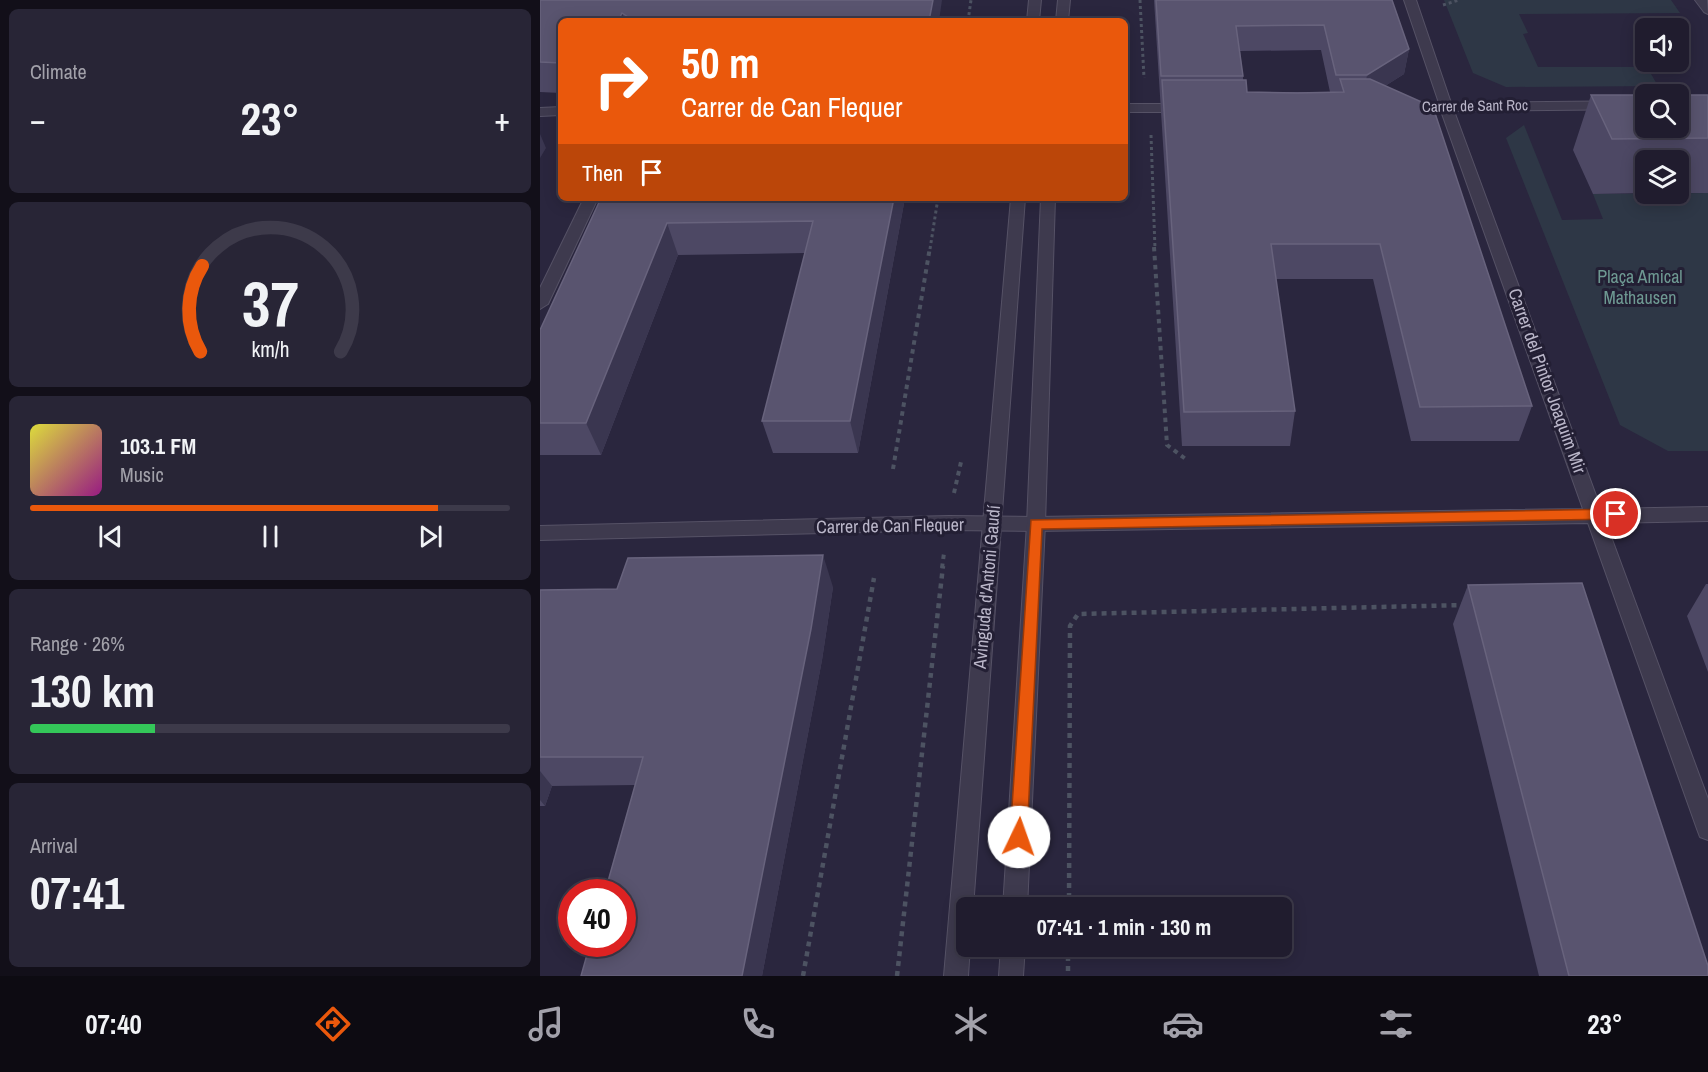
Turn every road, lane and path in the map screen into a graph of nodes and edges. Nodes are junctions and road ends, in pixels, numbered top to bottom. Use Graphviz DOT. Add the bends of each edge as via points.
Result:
graph roads {
  1 [pos="971,0"];
  2 [pos="1035,0"];
  3 [pos="1064,0"];
  4 [pos="1140,0"];
  5 [pos="1410,0"];
  6 [pos="1460,0"];
  7 [pos="1701,0"];
  8 [pos="1439,7"];
  9 [pos="1708,10"];
  10 [pos="968,18"];
  11 [pos="1033,18"];
  12 [pos="1062,18"];
  13 [pos="1145,85"];
  14 [pos="1635,105"];
  15 [pos="1446,106"];
  16 [pos="1423,107"];
  17 [pos="1128,108"];
  18 [pos="1202,108"];
  19 [pos="558,111"];
  20 [pos="540,112"];
  21 [pos="1151,129"];
  22 [pos="590,201"];
  23 [pos="938,201"];
  24 [pos="1018,201"];
  25 [pos="1048,201"];
  26 [pos="540,304"];
  27 [pos="963,454"];
  28 [pos="1187,460"];
  29 [pos="893,469"];
  30 [pos="1595,514"];
  31 [pos="1708,514"];
  32 [pos="949,523"];
  33 [pos="992,524"];
  34 [pos="1036,524"];
  35 [pos="540,533"];
  36 [pos="874,578"];
  37 [pos="1472,605"];
  38 [pos="1708,829"];
  39 [pos="1016,897"];
  40 [pos="1069,897"];
  41 [pos="1012,957"];
  42 [pos="1068,957"];
  43 [pos="803,976"];
  44 [pos="897,976"];
  45 [pos="956,976"];
  46 [pos="1011,976"];
  47 [pos="1068,976"];
  1 -- 10 [label="path"];
  2 -- 11 [label="street"];
  3 -- 12 [label="street"];
  4 -- 13 [label="path"];
  5 -- 15 [label="street, Carrer del Pintor Joaquim Mir"];
  6 -- 8 [label="path"];
  7 -- 9 [label="street"];
  14 -- 15 [label="street, Carrer de Sant Roc"];
  15 -- 16 [label="street, Carrer de Sant Roc"];
  15 -- 30 [label="street, Carrer del Pintor Joaquim Mir"];
  17 -- 18 [label="street"];
  19 -- 20 [label="street"];
  21 -- 28 [label="path" via="1167,446"];
  22 -- 26 [label="street"];
  23 -- 29 [label="path"];
  24 -- 33 [label="street, Avinguda d'Antoni Gaudí"];
  25 -- 34 [label="street"];
  27 -- 32 [label="path"];
  30 -- 31 [label="street, Carrer de Can Flequer"];
  30 -- 34 [label="street, Carrer de Can Flequer"];
  30 -- 38 [label="street, Carrer del Pintor Joaquim Mir"];
  32 -- 33 [label="street, Carrer de Can Flequer"];
  32 -- 35 [label="street, Carrer de Can Flequer"];
  32 -- 44 [label="path"];
  33 -- 34 [label="street, Carrer de Can Flequer"];
  33 -- 45 [label="street, Avinguda d'Antoni Gaudí"];
  34 -- 39 [label="street"];
  36 -- 43 [label="path"];
  37 -- 40 [label="path" via="1078,614 1070,626"];
  41 -- 46 [label="street"];
  42 -- 47 [label="path"];
}
